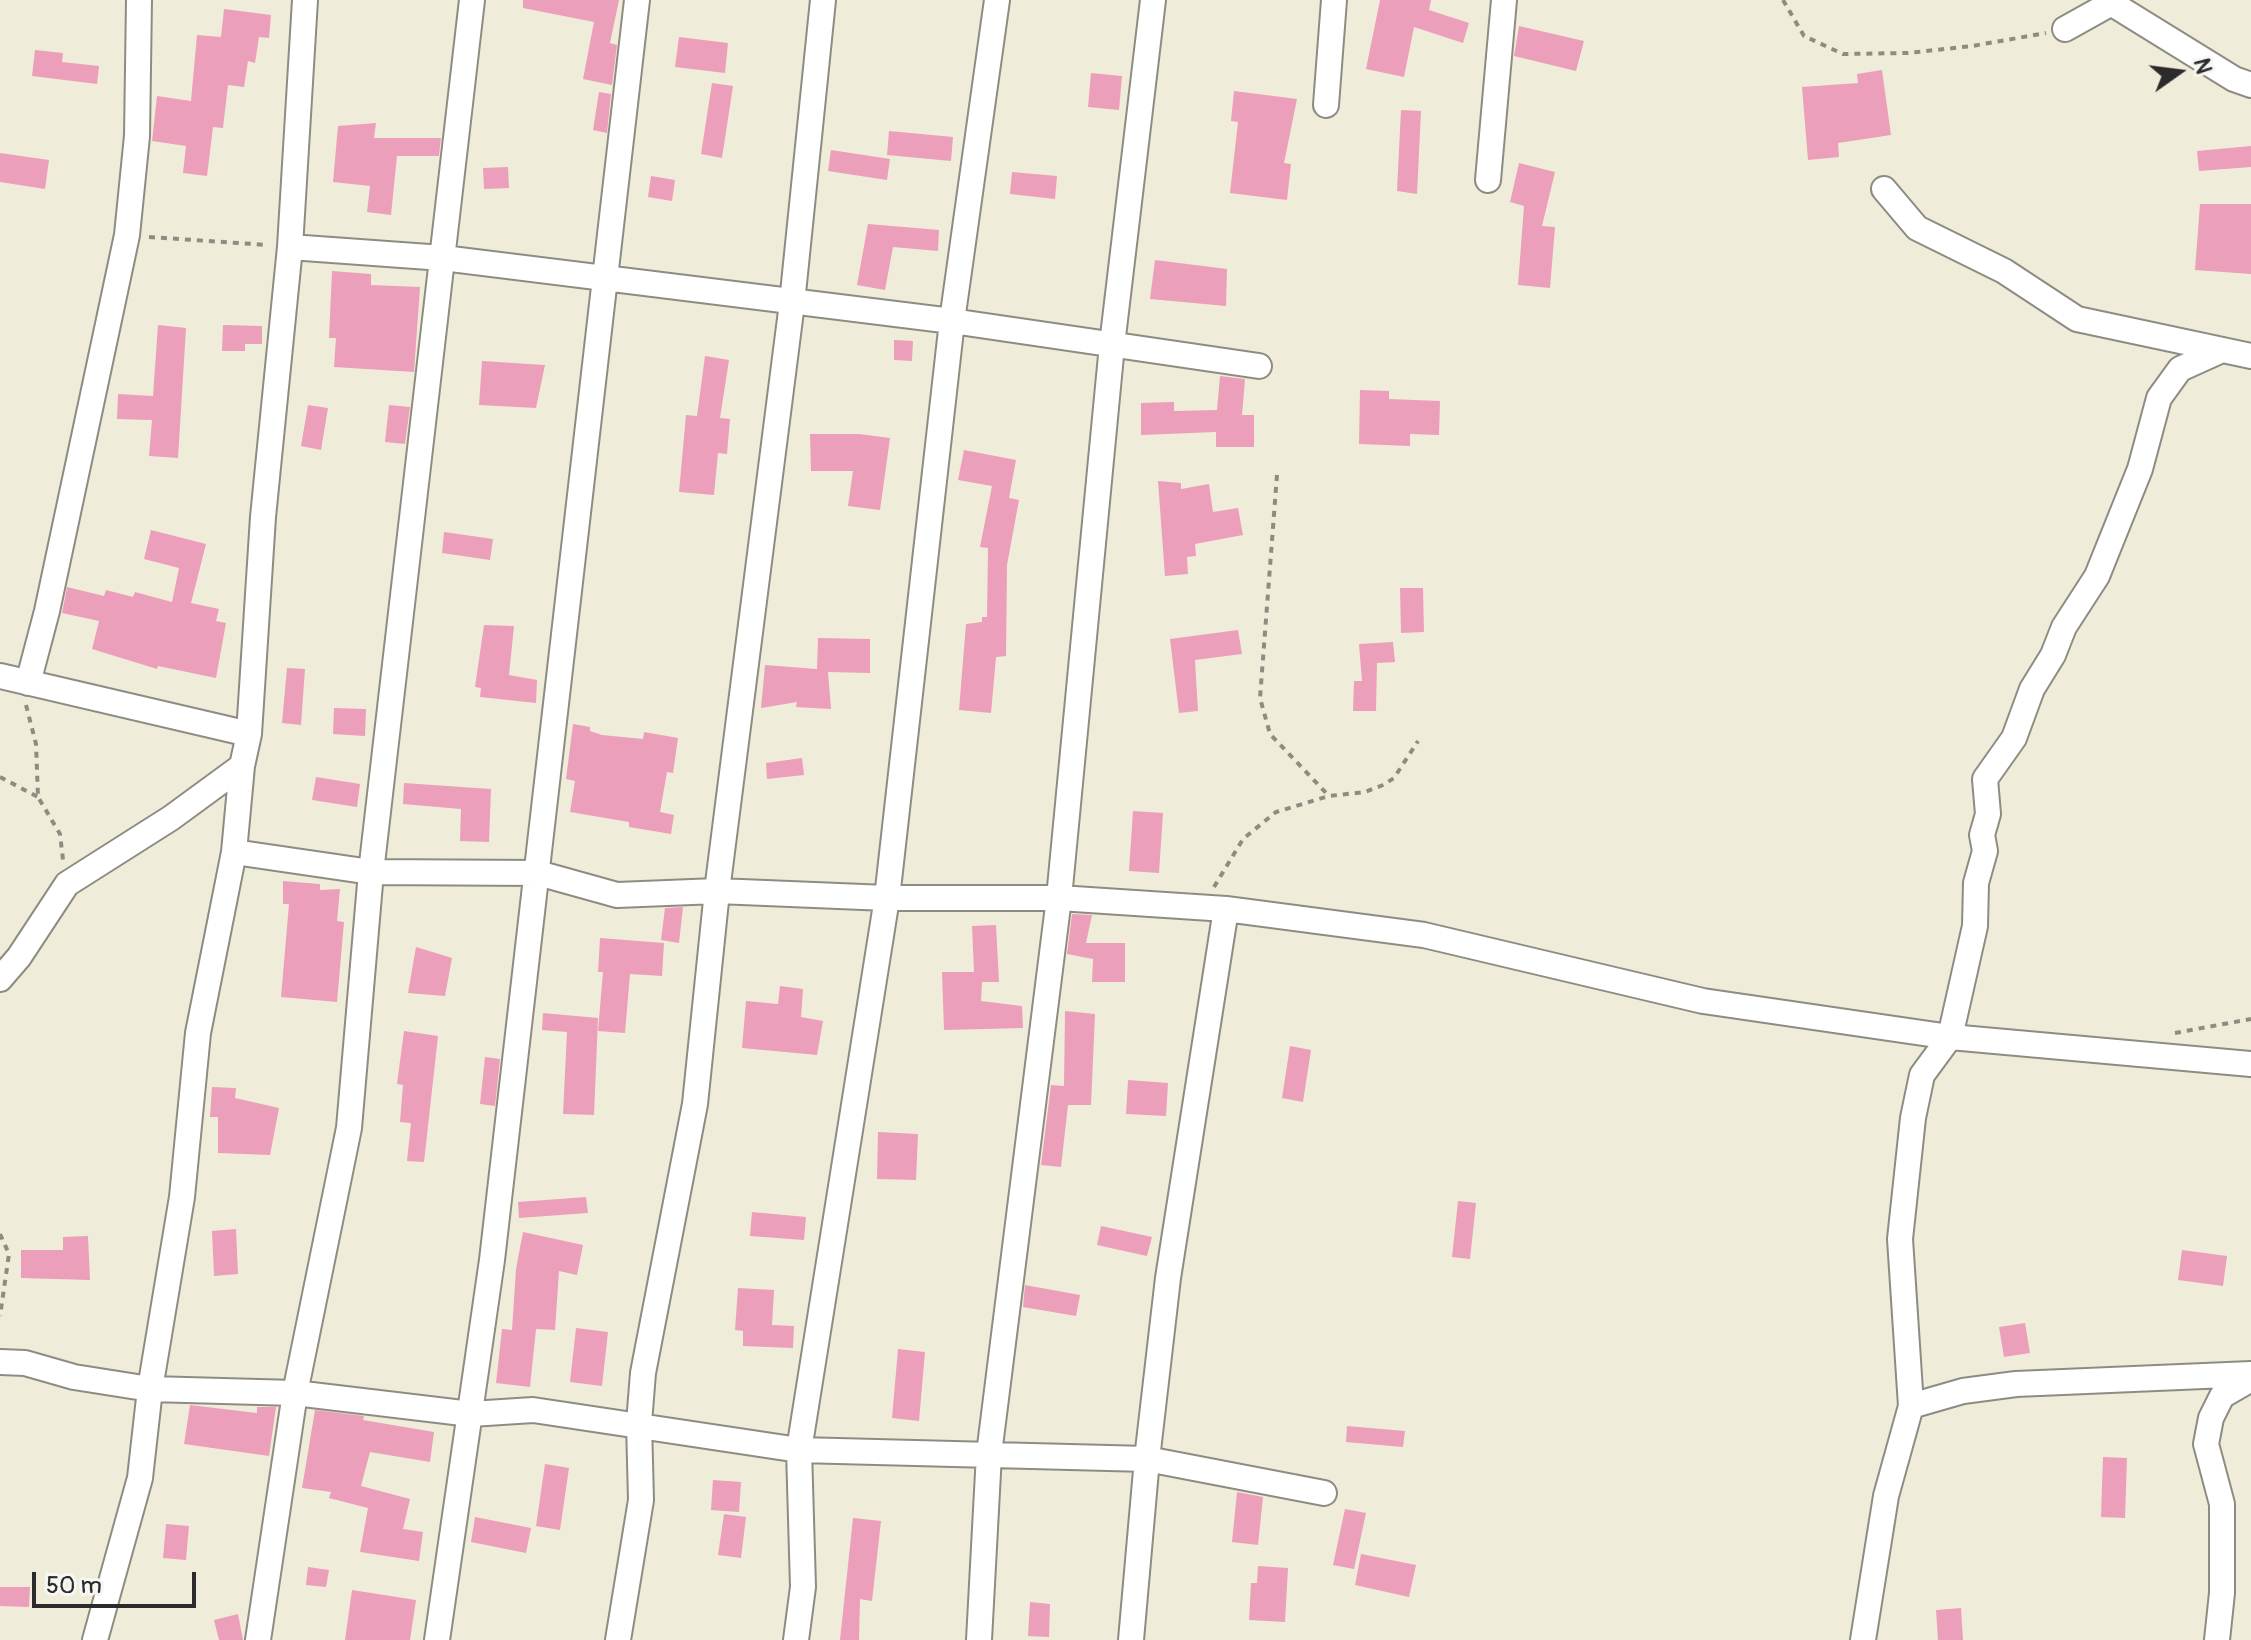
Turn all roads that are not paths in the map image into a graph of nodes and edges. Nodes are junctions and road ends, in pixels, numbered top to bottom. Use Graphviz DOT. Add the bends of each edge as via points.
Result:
graph roads {
  1 [pos="139,0"];
  2 [pos="305,0"];
  3 [pos="472,0"];
  4 [pos="637,0"];
  5 [pos="823,0"];
  6 [pos="997,0"];
  7 [pos="1153,0"];
  8 [pos="1334,0"];
  9 [pos="1504,0"];
  10 [pos="2114,2"];
  11 [pos="2065,29"];
  12 [pos="2251,85"];
  13 [pos="1326,105"];
  14 [pos="1488,180"];
  15 [pos="1884,189"];
  16 [pos="290,247"];
  17 [pos="443,258"];
  18 [pos="607,280"];
  19 [pos="792,303"];
  20 [pos="952,321"];
  21 [pos="1112,345"];
  22 [pos="2222,350"];
  23 [pos="2251,356"];
  24 [pos="1259,366"];
  25 [pos="0,676"];
  26 [pos="28,683"];
  27 [pos="249,734"];
  28 [pos="242,766"];
  29 [pos="234,852"];
  30 [pos="371,872"];
  31 [pos="538,873"];
  32 [pos="717,891"];
  33 [pos="887,898"];
  34 [pos="1059,898"];
  35 [pos="1216,908"];
  36 [pos="0,979"];
  37 [pos="1950,1037"];
  38 [pos="2251,1064"];
  39 [pos="0,1362"];
  40 [pos="2251,1376"];
  41 [pos="150,1389"];
  42 [pos="295,1393"];
  43 [pos="1911,1406"];
  44 [pos="471,1414"];
  45 [pos="639,1423"];
  46 [pos="799,1450"];
  47 [pos="989,1454"];
  48 [pos="1147,1459"];
  49 [pos="1324,1493"];
  50 [pos="95,1640"];
  51 [pos="258,1640"];
  52 [pos="437,1640"];
  53 [pos="618,1640"];
  54 [pos="796,1640"];
  55 [pos="979,1640"];
  56 [pos="1131,1640"];
  57 [pos="1863,1640"];
  58 [pos="2217,1640"];
  1 -- 26 [label="street" via="137,136 127,235"];
  2 -- 16 [label="street"];
  3 -- 17 [label="street"];
  4 -- 18 [label="street"];
  5 -- 19 [label="street"];
  6 -- 20 [label="street"];
  7 -- 21 [label="street"];
  8 -- 13 [label="street"];
  9 -- 14 [label="street"];
  10 -- 11 [label="street"];
  10 -- 12 [label="street"];
  15 -- 22 [label="street" via="1917,228 2004,271 2077,319"];
  16 -- 17 [label="street"];
  16 -- 27 [label="street" via="263,517"];
  17 -- 18 [label="street"];
  17 -- 30 [label="street"];
  18 -- 19 [label="street"];
  18 -- 31 [label="street"];
  19 -- 20 [label="street"];
  19 -- 32 [label="street"];
  20 -- 21 [label="street"];
  20 -- 33 [label="street"];
  21 -- 24 [label="street"];
  21 -- 34 [label="street"];
  22 -- 23 [label="street"];
  22 -- 37 [label="street" via="2180,369 2159,398 2140,469 2097,576 2032,689 2014,738 1985,779 1988,814 1975,926"];
  25 -- 26 [label="street"];
  26 -- 27 [label="street"];
  27 -- 28 [label="street"];
  28 -- 29 [label="street"];
  28 -- 36 [label="street" via="67,884"];
  29 -- 30 [label="street"];
  29 -- 41 [label="street" via="198,1033 182,1197"];
  30 -- 31 [label="street"];
  30 -- 42 [label="street" via="349,1128"];
  31 -- 32 [label="street" via="617,895"];
  31 -- 44 [label="street"];
  32 -- 33 [label="street"];
  32 -- 45 [label="street" via="695,1104 643,1373"];
  33 -- 34 [label="street"];
  33 -- 46 [label="street"];
  34 -- 35 [label="street"];
  34 -- 47 [label="street"];
  35 -- 37 [label="street" via="1424,935 1703,1001"];
  35 -- 48 [label="street"];
  37 -- 38 [label="street"];
  37 -- 43 [label="street" via="1922,1075 1906,1173 1900,1239"];
  39 -- 41 [label="street"];
  40 -- 43 [label="street" via="2016,1384 1963,1391"];
  40 -- 58 [label="street" via="2222,1396 2206,1444 2222,1504"];
  41 -- 42 [label="street"];
  41 -- 50 [label="street" via="140,1478"];
  42 -- 44 [label="street"];
  42 -- 51 [label="street"];
  43 -- 57 [label="street" via="1886,1496"];
  44 -- 45 [label="street" via="533,1410"];
  44 -- 52 [label="street"];
  45 -- 46 [label="street"];
  45 -- 53 [label="street" via="641,1500"];
  46 -- 47 [label="street"];
  46 -- 54 [label="street" via="803,1587"];
  47 -- 48 [label="street"];
  47 -- 55 [label="street"];
  48 -- 49 [label="street"];
  48 -- 56 [label="street"];
}
